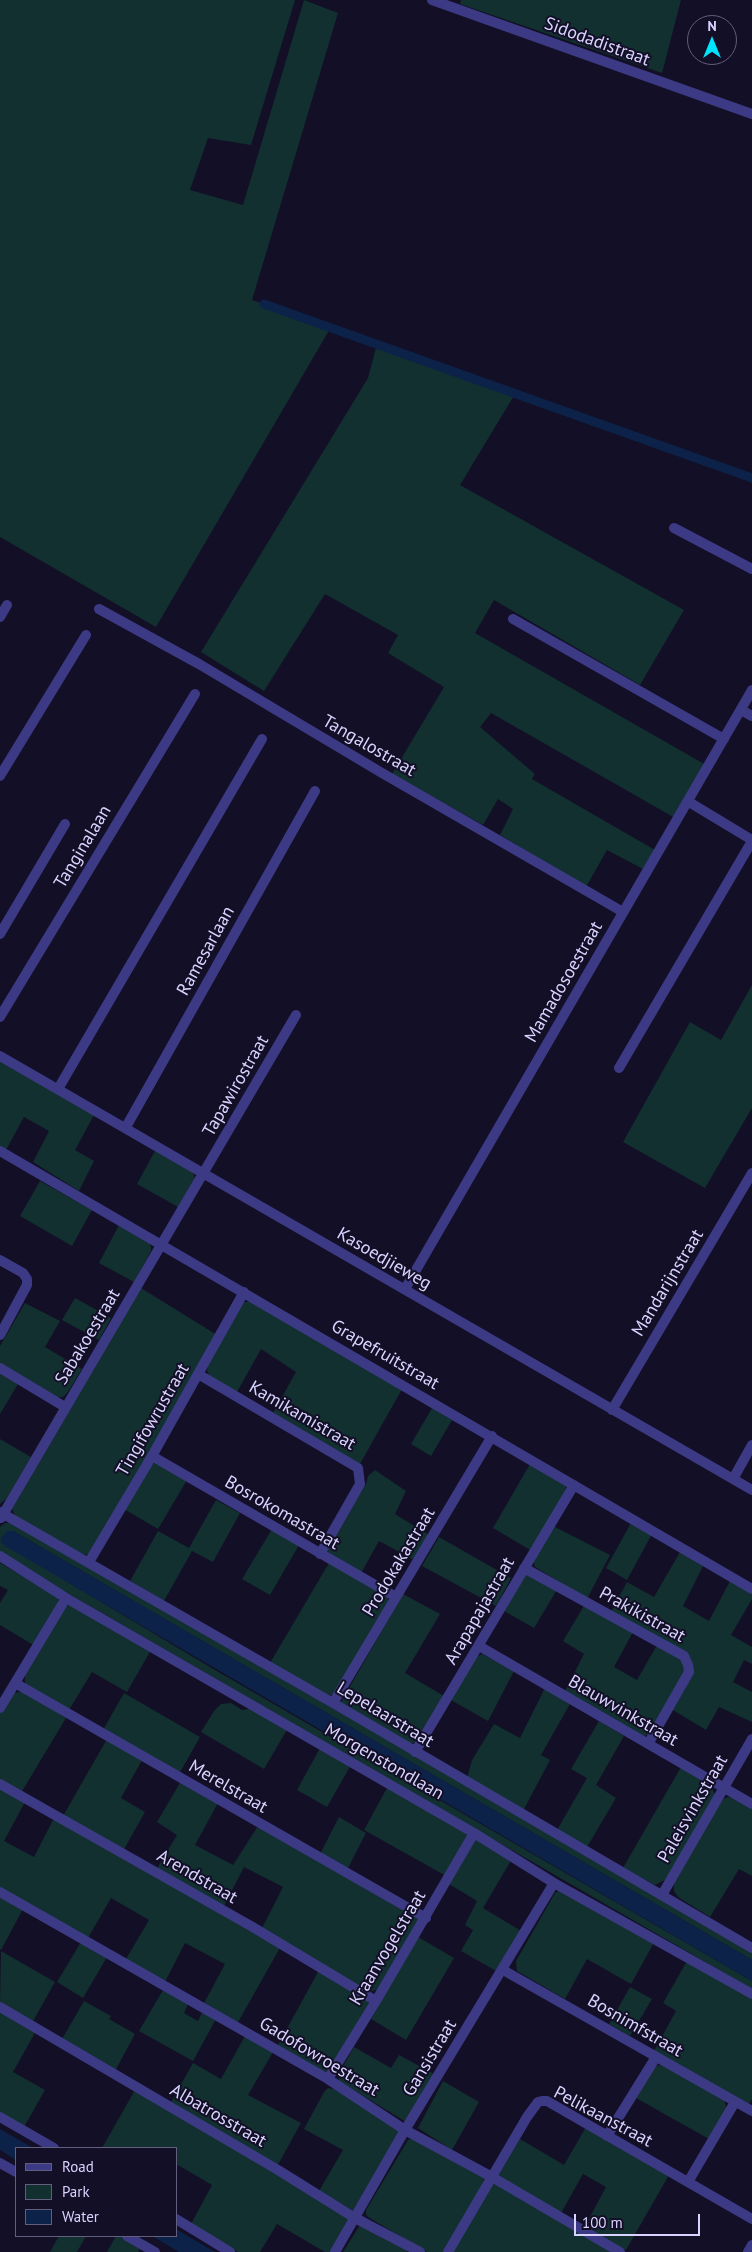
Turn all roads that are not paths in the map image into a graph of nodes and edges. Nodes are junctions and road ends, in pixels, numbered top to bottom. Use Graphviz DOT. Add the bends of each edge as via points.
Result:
graph roads {
  1 [pos="432,0"];
  2 [pos="752,111"];
  3 [pos="674,528"];
  4 [pos="752,569"];
  5 [pos="7,605"];
  6 [pos="99,609"];
  7 [pos="0,617"];
  8 [pos="513,620"];
  9 [pos="86,636"];
  10 [pos="752,690"];
  11 [pos="195,694"];
  12 [pos="741,710"];
  13 [pos="752,716"];
  14 [pos="262,739"];
  15 [pos="724,739"];
  16 [pos="0,776"];
  17 [pos="315,791"];
  18 [pos="689,802"];
  19 [pos="65,824"];
  20 [pos="752,841"];
  21 [pos="623,912"];
  22 [pos="0,934"];
  23 [pos="296,1015"];
  24 [pos="0,1017"];
  25 [pos="0,1056"];
  26 [pos="620,1068"];
  27 [pos="58,1089"];
  28 [pos="126,1127"];
  29 [pos="0,1151"];
  30 [pos="205,1173"];
  31 [pos="752,1173"];
  32 [pos="162,1244"];
  33 [pos="0,1260"];
  34 [pos="404,1289"];
  35 [pos="244,1292"];
  36 [pos="0,1335"];
  37 [pos="0,1368"];
  38 [pos="198,1374"];
  39 [pos="65,1407"];
  40 [pos="612,1410"];
  41 [pos="492,1436"];
  42 [pos="752,1445"];
  43 [pos="152,1456"];
  44 [pos="733,1479"];
  45 [pos="574,1485"];
  46 [pos="752,1490"];
  47 [pos="1,1515"];
  48 [pos="320,1554"];
  49 [pos="0,1556"];
  50 [pos="89,1562"];
  51 [pos="524,1568"];
  52 [pos="752,1589"];
  53 [pos="396,1597"];
  54 [pos="66,1598"];
  55 [pos="479,1646"];
  56 [pos="15,1683"];
  57 [pos="334,1703"];
  58 [pos="0,1708"];
  59 [pos="752,1739"];
  60 [pos="648,1744"];
  61 [pos="415,1752"];
  62 [pos="0,1784"];
  63 [pos="723,1788"];
  64 [pos="752,1804"];
  65 [pos="474,1833"];
  66 [pos="554,1883"];
  67 [pos="0,1892"];
  68 [pos="662,1895"];
  69 [pos="426,1918"];
  70 [pos="752,1948"];
  71 [pos="503,1970"];
  72 [pos="752,1994"];
  73 [pos="376,2001"];
  74 [pos="0,2007"];
  75 [pos="656,2057"];
  76 [pos="328,2079"];
  77 [pos="735,2102"];
  78 [pos="752,2112"];
  79 [pos="0,2117"];
  80 [pos="405,2130"];
  81 [pos="607,2136"];
  82 [pos="52,2147"];
  83 [pos="0,2163"];
  84 [pos="15,2171"];
  85 [pos="492,2177"];
  86 [pos="688,2182"];
  87 [pos="354,2218"];
  88 [pos="752,2219"];
  89 [pos="178,2220"];
  90 [pos="129,2237"];
  91 [pos="752,2245"];
  92 [pos="155,2252"];
  93 [pos="230,2252"];
  94 [pos="335,2252"];
  95 [pos="420,2252"];
  96 [pos="448,2252"];
  97 [pos="620,2252"];
  98 [pos="748,2252"];
  1 -- 2 [label="street, Sidodadistraat"];
  3 -- 4 [label="street"];
  5 -- 7 [label="street"];
  6 -- 21 [label="street, Tangalostraat" via="200,664"];
  8 -- 15 [label="street"];
  9 -- 16 [label="street"];
  10 -- 12 [label="street, Mamadosoestraat"];
  11 -- 24 [label="street, Tanginalaan"];
  12 -- 13 [label="street"];
  12 -- 15 [label="street, Mamadosoestraat"];
  14 -- 27 [label="street"];
  15 -- 18 [label="street, Mamadosoestraat"];
  17 -- 28 [label="street, Ramesarlaan"];
  18 -- 20 [label="street"];
  18 -- 21 [label="street, Mamadosoestraat"];
  19 -- 22 [label="street"];
  20 -- 26 [label="street"];
  21 -- 34 [label="street, Mamadosoestraat"];
  23 -- 30 [label="street, Tapawirostraat"];
  25 -- 27 [label="street, Kasoedjieweg"];
  27 -- 28 [label="street, Kasoedjieweg"];
  28 -- 30 [label="street, Kasoedjieweg"];
  29 -- 32 [label="street, Grapefruitstraat"];
  30 -- 32 [label="street, Sabakoestraat"];
  30 -- 34 [label="street, Kasoedjieweg"];
  31 -- 40 [label="street, Mandarijnstraat"];
  32 -- 35 [label="street, Grapefruitstraat"];
  32 -- 39 [label="street, Sabakoestraat"];
  33 -- 36 [label="street" via="23,1273 27,1279 27,1285"];
  34 -- 40 [label="street, Kasoedjieweg"];
  35 -- 38 [label="street, Tingifowrustraat"];
  35 -- 41 [label="street, Grapefruitstraat"];
  37 -- 39 [label="street"];
  38 -- 43 [label="street, Tingifowrustraat"];
  38 -- 48 [label="street, Kamikamistraat" via="358,1468 360,1484"];
  39 -- 47 [label="street, Sabakoestraat"];
  40 -- 44 [label="street, Kasoedjieweg"];
  41 -- 45 [label="street, Grapefruitstraat"];
  41 -- 53 [label="street, Prodokakastraat"];
  42 -- 44 [label="street"];
  43 -- 48 [label="street, Bosrokomastraat"];
  43 -- 50 [label="street, Tingifowrustraat"];
  44 -- 46 [label="street, Kasoedjieweg"];
  45 -- 51 [label="street, Arapapajastraat"];
  45 -- 52 [label="street, Grapefruitstraat"];
  47 -- 50 [label="street, Lepelaarstraat"];
  48 -- 53 [label="street, Bosrokomastraat"];
  49 -- 54 [label="street, Morgenstondlaan"];
  50 -- 57 [label="street, Lepelaarstraat"];
  51 -- 55 [label="street, Arapapajastraat"];
  51 -- 60 [label="street, Prakikistraat" via="684,1656 689,1672"];
  53 -- 57 [label="street, Prodokakastraat"];
  54 -- 56 [label="street"];
  54 -- 65 [label="street, Morgenstondlaan"];
  55 -- 60 [label="street, Blauwvinkstraat"];
  55 -- 61 [label="street, Arapapajastraat"];
  56 -- 58 [label="street"];
  56 -- 69 [label="street, Merelstraat"];
  57 -- 61 [label="street, Lepelaarstraat"];
  59 -- 63 [label="street, Paleisvinkstraat"];
  60 -- 63 [label="street, Blauwvinkstraat"];
  61 -- 68 [label="street, Lepelaarstraat"];
  62 -- 73 [label="street, Arendstraat"];
  63 -- 64 [label="street, Blauwvinkstraat"];
  63 -- 68 [label="street, Paleisvinkstraat"];
  65 -- 66 [label="street, Morgenstondlaan"];
  65 -- 69 [label="street, Kraanvogelstraat"];
  66 -- 71 [label="street, Gansistraat"];
  66 -- 72 [label="street, Morgenstondlaan"];
  67 -- 76 [label="street, Gadofowroestraat"];
  68 -- 70 [label="street, Lepelaarstraat"];
  69 -- 73 [label="street, Kraanvogelstraat"];
  71 -- 75 [label="street, Bosnimfstraat"];
  71 -- 80 [label="street, Gansistraat"];
  73 -- 76 [label="street, Kraanvogelstraat"];
  74 -- 87 [label="street, Albatrosstraat"];
  75 -- 77 [label="street, Bosnimfstraat"];
  75 -- 81 [label="street"];
  76 -- 80 [label="street, Gadofowroestraat"];
  77 -- 78 [label="street, Bosnimfstraat"];
  77 -- 86 [label="street"];
  79 -- 82 [label="street"];
  80 -- 85 [label="street, Gadofowroestraat"];
  80 -- 87 [label="street, Gansistraat"];
  81 -- 85 [label="street, Pelikaanstraat" via="547,2101 538,2102"];
  81 -- 86 [label="street, Pelikaanstraat"];
  83 -- 84 [label="street"];
  85 -- 96 [label="street, Pelikaanstraat"];
  85 -- 97 [label="street, Gadofowroestraat"];
  86 -- 88 [label="street, Pelikaanstraat"];
  87 -- 94 [label="street, Gansistraat"];
  87 -- 95 [label="street, Albatrosstraat"];
  89 -- 93 [label="street"];
  90 -- 92 [label="street"];
  91 -- 98 [label="street"];
}
